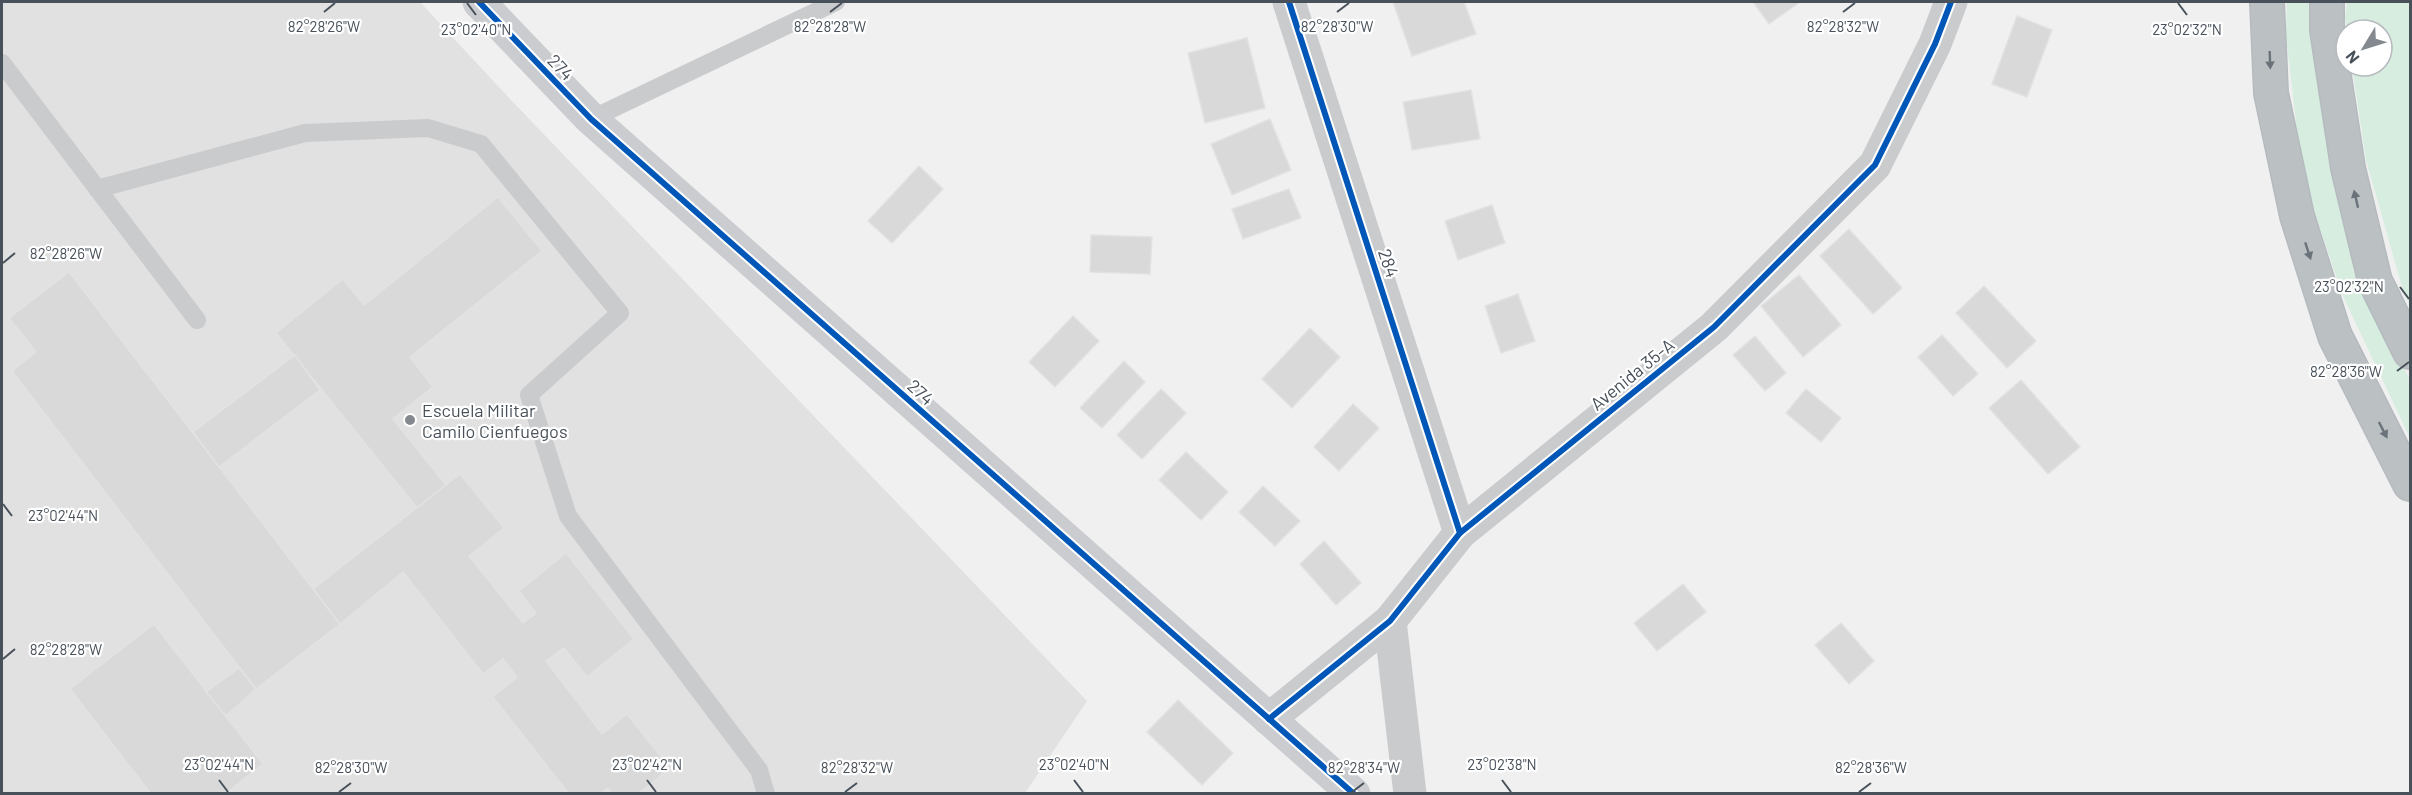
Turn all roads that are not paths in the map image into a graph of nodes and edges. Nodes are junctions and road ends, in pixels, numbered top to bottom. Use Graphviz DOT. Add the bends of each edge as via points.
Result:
graph roads {
  1 [pos="479,2"];
  2 [pos="836,2"];
  3 [pos="1289,2"];
  4 [pos="1951,2"];
  5 [pos="2267,2"];
  6 [pos="2327,2"];
  7 [pos="2,63"];
  8 [pos="591,119"];
  9 [pos="97,189"];
  10 [pos="196,320"];
  11 [pos="2410,352"];
  12 [pos="2410,484"];
  13 [pos="1460,533"];
  14 [pos="1390,621"];
  15 [pos="1269,719"];
  16 [pos="766,794"];
  17 [pos="1354,794"];
  18 [pos="1410,794"];
  1 -- 8 [label="street, 274"];
  2 -- 8 [label="lane"];
  3 -- 13 [label="street, 284"];
  4 -- 13 [label="street, Avenida 35-A" via="1935,44 1875,165 1714,327"];
  5 -- 12 [label="highway, one-way" via="2271,93 2296,216 2335,336"];
  11 -- 6 [label="highway, one-way" via="2375,281 2351,179 2327,30"];
  7 -- 9 [label="lane"];
  8 -- 15 [label="street, 274"];
  9 -- 10 [label="lane"];
  9 -- 16 [label="lane" via="305,133 428,129 481,144 620,313 529,395 568,516 759,770"];
  13 -- 14 [label="street, Avenida 35-A"];
  14 -- 15 [label="street, Avenida 35-A"];
  14 -- 18 [label="street"];
  15 -- 17 [label="street, 274"];
}
